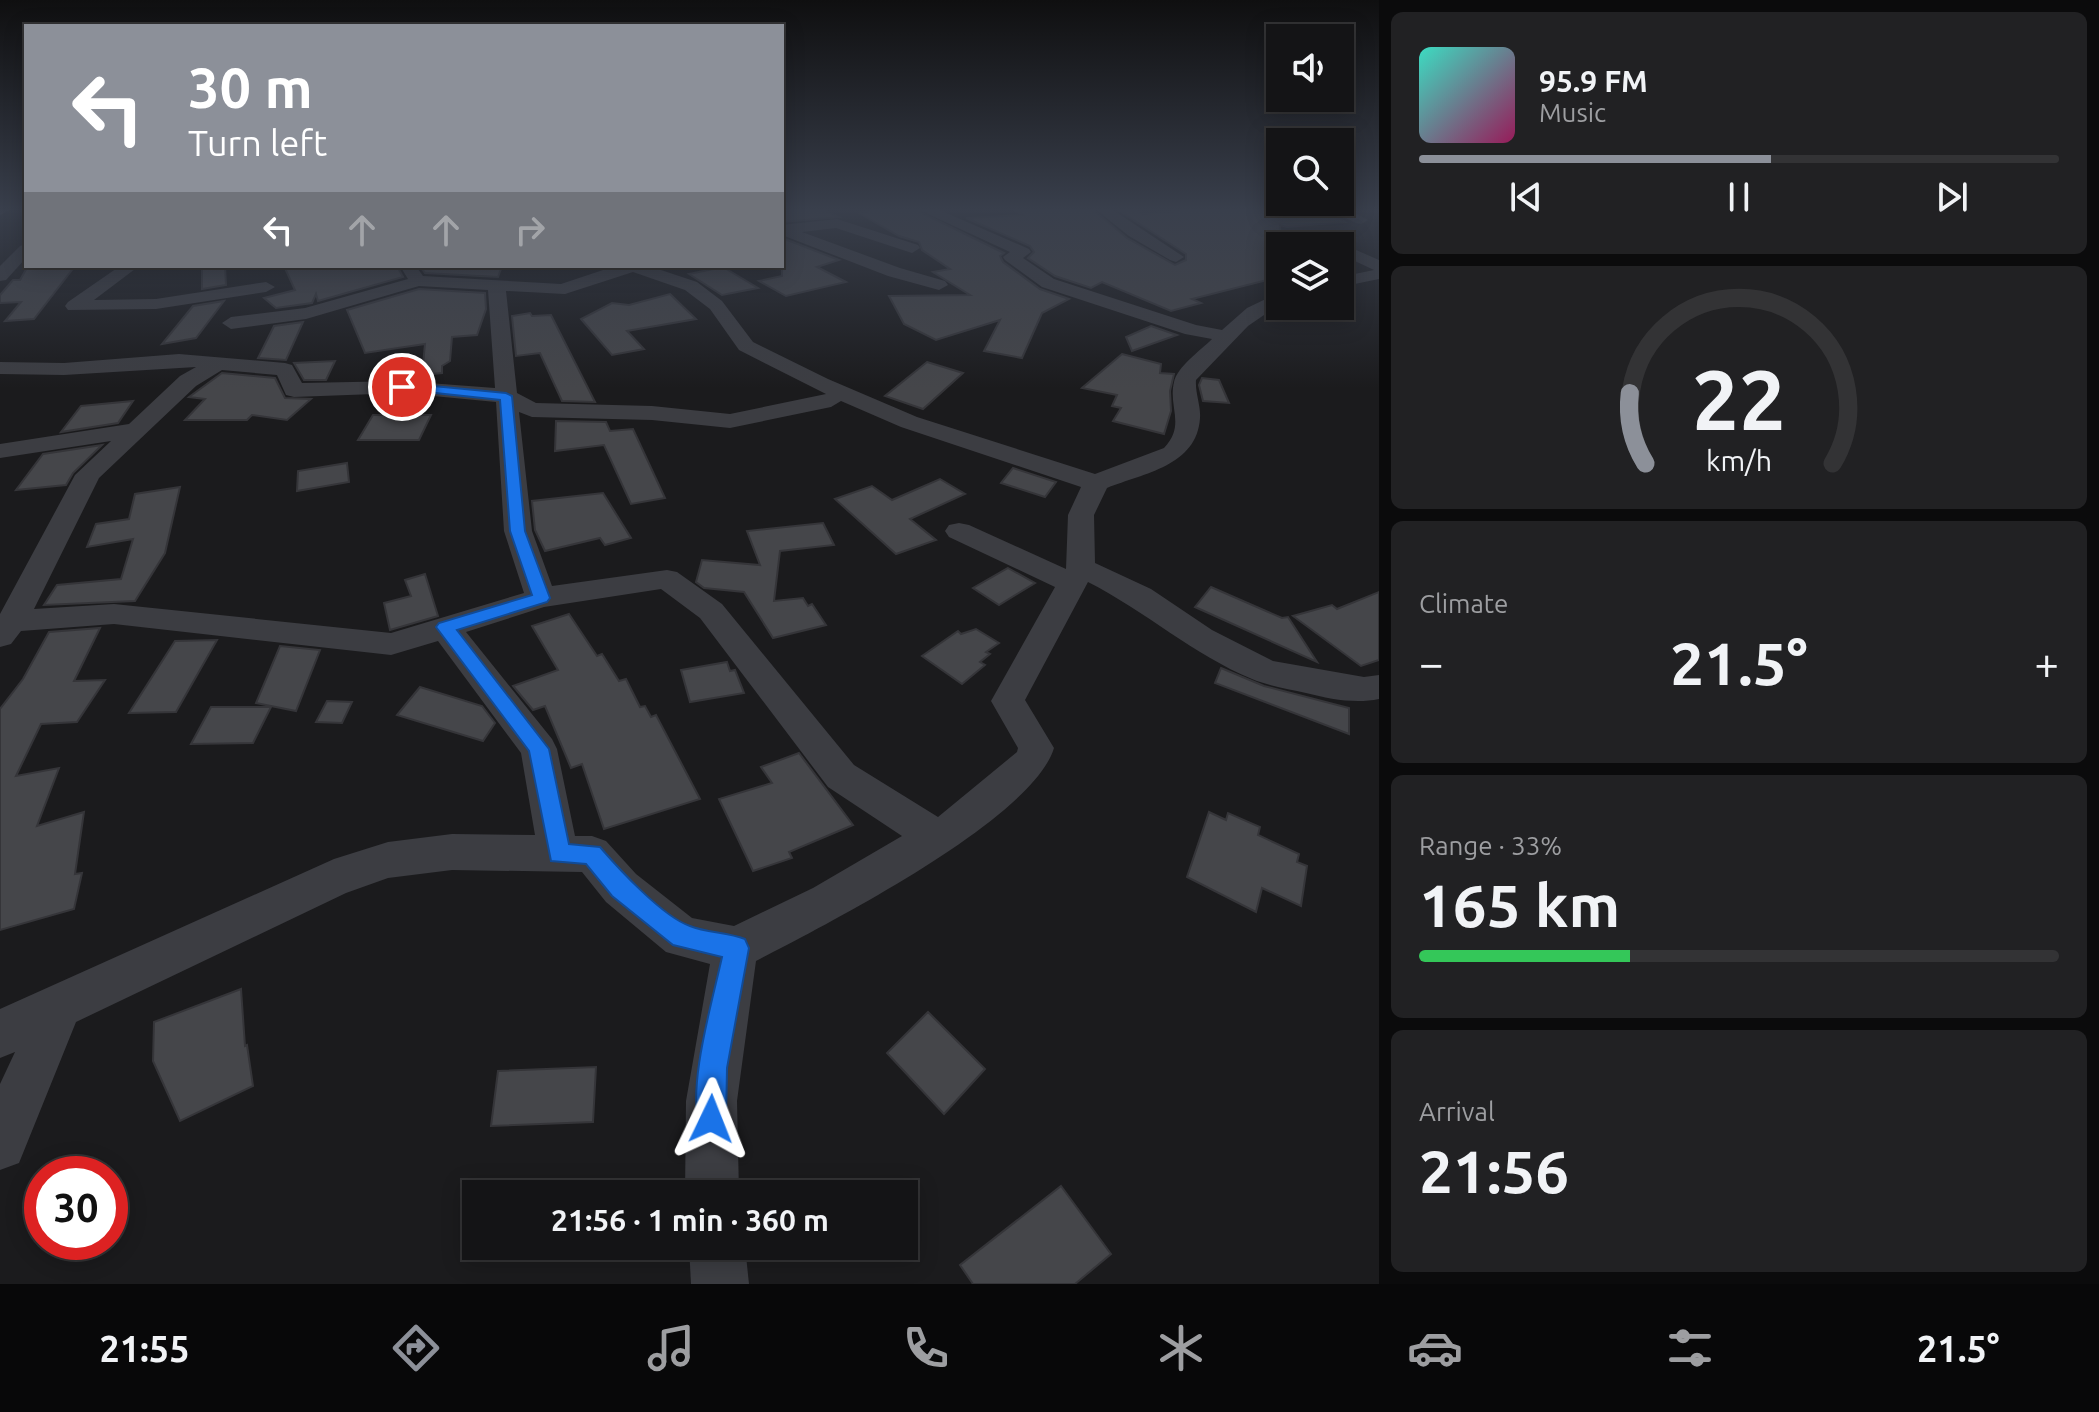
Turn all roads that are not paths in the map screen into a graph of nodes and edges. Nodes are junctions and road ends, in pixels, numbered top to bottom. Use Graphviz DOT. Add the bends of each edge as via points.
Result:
graph roads {
  1 [pos="128,268"];
  2 [pos="626,268"];
  3 [pos="639,268"];
  4 [pos="882,268"];
  5 [pos="1027,268"];
  6 [pos="413,274"];
  7 [pos="1379,274"];
  8 [pos="1354,279"];
  9 [pos="939,285"];
  10 [pos="266,287"];
  11 [pos="497,287"];
  12 [pos="1266,307"];
  13 [pos="231,323"];
  14 [pos="1225,336"];
  15 [pos="218,363"];
  16 [pos="0,368"];
  17 [pos="506,396"];
  18 [pos="831,400"];
  19 [pos="134,430"];
  20 [pos="0,451"];
  21 [pos="1096,483"];
  22 [pos="959,531"];
  23 [pos="1076,575"];
  24 [pos="541,598"];
  25 [pos="445,627"];
  26 [pos="6,629"];
  27 [pos="1379,687"];
  28 [pos="939,835"];
  29 [pos="559,854"];
  30 [pos="736,948"];
  31 [pos="60,1005"];
  32 [pos="0,1034"];
  33 [pos="0,1144"];
  34 [pos="710,1180"];
  35 [pos="718,1260"];
  36 [pos="720,1284"];
  1 -- 10 [label="street" via="74,306 156,304"];
  2 -- 11 [label="street" via="565,289"];
  3 -- 21 [label="street" via="691,286 716,305 746,346 820,384 909,422"];
  4 -- 9 [label="street"];
  5 -- 14 [label="street" via="1048,283"];
  6 -- 11 [label="street"];
  6 -- 13 [label="street" via="306,313"];
  7 -- 8 [label="street"];
  11 -- 17 [label="street"];
  12 -- 14 [label="street"];
  14 -- 21 [label="street" via="1185,379 1189,415 1183,442 1173,453"];
  15 -- 16 [label="street"];
  15 -- 17 [label="street" via="285,369 294,390 402,387"];
  15 -- 19 [label="street" via="188,381"];
  17 -- 18 [label="street" via="532,410 730,421"];
  17 -- 24 [label="street" via="518,531"];
  19 -- 20 [label="street"];
  19 -- 26 [label="street" via="88,475"];
  21 -- 23 [label="street" via="1081,515"];
  22 -- 23 [label="street"];
  23 -- 27 [label="street" via="1140,596 1201,638 1264,671 1320,684"];
  23 -- 28 [label="street" via="1008,701 1036,748 1032,760"];
  24 -- 25 [label="street"];
  24 -- 28 [label="street" via="667,579 711,611 841,776"];
  25 -- 26 [label="street" via="391,644 114,614"];
  25 -- 29 [label="street" via="539,749"];
  28 -- 30 [label="street" via="828,902"];
  29 -- 30 [label="street" via="592,854 621,888 682,937"];
  29 -- 31 [label="street" via="452,852 388,860 334,878"];
  30 -- 34 [label="street" via="713,1068"];
  31 -- 32 [label="street"];
  31 -- 33 [label="street"];
  35 -- 36 [label="street"];
}
